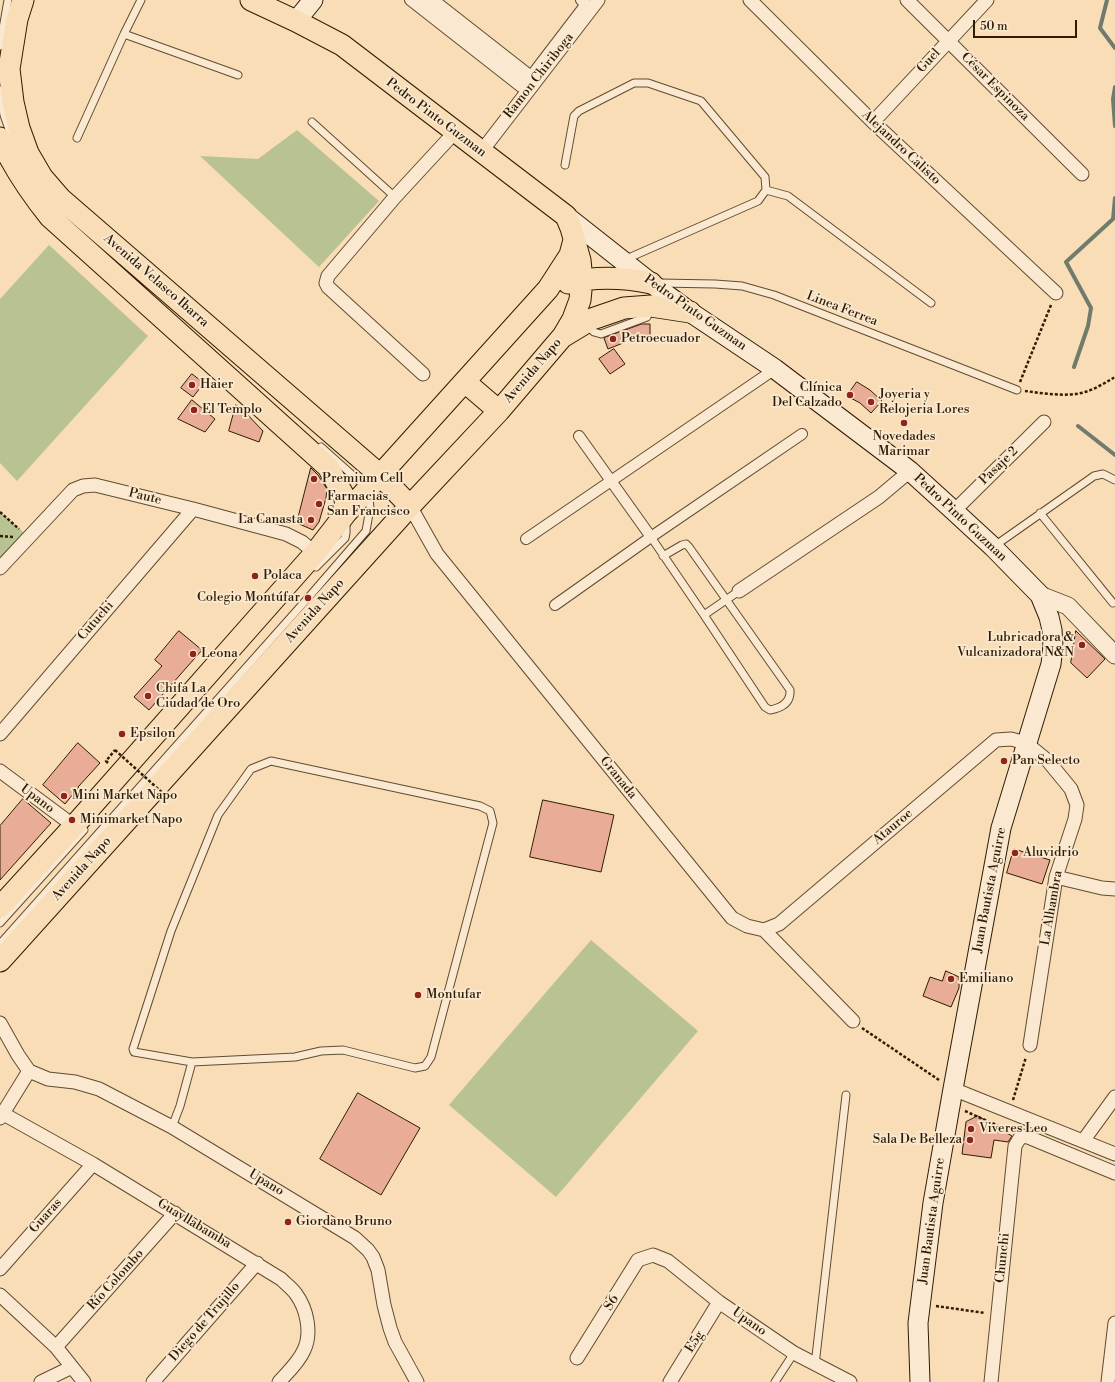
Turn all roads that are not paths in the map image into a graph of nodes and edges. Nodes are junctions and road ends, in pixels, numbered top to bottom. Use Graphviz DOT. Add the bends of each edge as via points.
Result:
graph roads {
  1 [pos="8,0"];
  2 [pos="24,0"];
  3 [pos="142,0"];
  4 [pos="251,0"];
  5 [pos="313,0"];
  6 [pos="410,0"];
  7 [pos="422,0"];
  8 [pos="434,0"];
  9 [pos="581,0"];
  10 [pos="750,0"];
  11 [pos="907,0"];
  12 [pos="987,0"];
  13 [pos="595,1"];
  14 [pos="296,21"];
  15 [pos="124,34"];
  16 [pos="948,40"];
  17 [pos="0,46"];
  18 [pos="238,75"];
  19 [pos="527,86"];
  20 [pos="0,90"];
  21 [pos="312,122"];
  22 [pos="873,122"];
  23 [pos="455,132"];
  24 [pos="77,138"];
  25 [pos="6,139"];
  26 [pos="481,152"];
  27 [pos="565,165"];
  28 [pos="1082,174"];
  29 [pos="766,190"];
  30 [pos="395,197"];
  31 [pos="566,216"];
  32 [pos="574,240"];
  33 [pos="622,261"];
  34 [pos="582,280"];
  35 [pos="651,283"];
  36 [pos="548,289"];
  37 [pos="1056,292"];
  38 [pos="931,303"];
  39 [pos="690,312"];
  40 [pos="563,336"];
  41 [pos="775,369"];
  42 [pos="423,374"];
  43 [pos="465,382"];
  44 [pos="1017,390"];
  45 [pos="499,411"];
  46 [pos="1044,422"];
  47 [pos="802,434"];
  48 [pos="579,436"];
  49 [pos="315,441"];
  50 [pos="910,471"];
  51 [pos="611,480"];
  52 [pos="1115,480"];
  53 [pos="374,482"];
  54 [pos="410,506"];
  55 [pos="193,509"];
  56 [pos="954,511"];
  57 [pos="346,513"];
  58 [pos="1040,513"];
  59 [pos="650,537"];
  60 [pos="526,539"];
  61 [pos="993,547"];
  62 [pos="663,556"];
  63 [pos="313,562"];
  64 [pos="0,568"];
  65 [pos="739,591"];
  66 [pos="1040,595"];
  67 [pos="726,600"];
  68 [pos="1113,603"];
  69 [pos="556,605"];
  70 [pos="704,615"];
  71 [pos="1115,655"];
  72 [pos="0,734"];
  73 [pos="1026,743"];
  74 [pos="0,771"];
  75 [pos="80,827"];
  76 [pos="1056,877"];
  77 [pos="1115,889"];
  78 [pos="0,907"];
  79 [pos="0,923"];
  80 [pos="764,930"];
  81 [pos="0,944"];
  82 [pos="0,961"];
  83 [pos="853,1021"];
  84 [pos="0,1023"];
  85 [pos="1030,1045"];
  86 [pos="192,1062"];
  87 [pos="28,1071"];
  88 [pos="953,1089"];
  89 [pos="846,1095"];
  90 [pos="1115,1097"];
  91 [pos="1,1115"];
  92 [pos="172,1127"];
  93 [pos="1083,1141"];
  94 [pos="1115,1154"];
  95 [pos="93,1164"];
  96 [pos="1115,1173"];
  97 [pos="175,1213"];
  98 [pos="653,1255"];
  99 [pos="257,1263"];
  100 [pos="0,1268"];
  101 [pos="0,1295"];
  102 [pos="719,1302"];
  103 [pos="1115,1323"];
  104 [pos="56,1347"];
  105 [pos="794,1353"];
  106 [pos="578,1358"];
  107 [pos="815,1365"];
  108 [pos="72,1367"];
  109 [pos="41,1382"];
  110 [pos="84,1382"];
  111 [pos="153,1382"];
  112 [pos="279,1382"];
  113 [pos="417,1382"];
  114 [pos="670,1382"];
  115 [pos="775,1382"];
  116 [pos="850,1382"];
  117 [pos="920,1382"];
  118 [pos="991,1382"];
  119 [pos="1108,1382"];
  1 -- 17 [label="lane"];
  2 -- 53 [label="main road, Avenida Velasco Ibarra" via="17,19 9,69 19,128 28,153 42,177 61,198"];
  3 -- 15 [label="lane"];
  4 -- 14 [label="main road, Pedro Pinto Guzman"];
  5 -- 14 [label="main road"];
  6 -- 19 [label="street"];
  7 -- 19 [label="street"];
  8 -- 9 [label="street" via="531,76 586,4"];
  10 -- 22 [label="street, Alejandro Calisto"];
  11 -- 16 [label="street, César Espinoza"];
  12 -- 16 [label="street, Guel"];
  13 -- 19 [label="street, Ramon Chiriboga"];
  14 -- 23 [label="main road, Pedro Pinto Guzman" via="342,45"];
  15 -- 18 [label="lane"];
  15 -- 24 [label="lane"];
  16 -- 22 [label="street, Guel"];
  16 -- 28 [label="street, César Espinoza"];
  19 -- 26 [label="street, Ramon Chiriboga"];
  20 -- 25 [label="lane"];
  21 -- 30 [label="lane"];
  22 -- 37 [label="street, Alejandro Calisto"];
  23 -- 26 [label="main road, Pedro Pinto Guzman"];
  23 -- 30 [label="street"];
  25 -- 57 [label="main road, Avenida Velasco Ibarra" via="10,160 30,192 50,217 328,467 344,498"];
  26 -- 31 [label="main road, Pedro Pinto Guzman"];
  27 -- 29 [label="lane" via="574,116 579,110 634,83 648,83 701,101 765,177"];
  29 -- 33 [label="lane" via="758,201"];
  29 -- 38 [label="lane" via="788,196"];
  30 -- 42 [label="street" via="328,276 326,283"];
  31 -- 32 [label="main road, Avenida Napo"];
  31 -- 33 [label="main road, Pedro Pinto Guzman"];
  32 -- 34 [label="main road, Avenida Napo"];
  32 -- 36 [label="main road" via="570,255"];
  33 -- 35 [label="main road, Pedro Pinto Guzman"];
  34 -- 35 [label="main road" via="616,278"];
  34 -- 36 [label="main road"];
  34 -- 40 [label="main road, Avenida Napo" via="580,300"];
  35 -- 39 [label="main road, Pedro Pinto Guzman"];
  35 -- 44 [label="lane, Linea Ferrea" via="742,286 781,298"];
  36 -- 43 [label="main road"];
  39 -- 40 [label="main road" via="650,306 624,308 592,319"];
  39 -- 41 [label="main road, Pedro Pinto Guzman"];
  40 -- 45 [label="main road, Avenida Napo"];
  41 -- 50 [label="main road, Pedro Pinto Guzman"];
  41 -- 51 [label="street"];
  43 -- 45 [label="main road"];
  43 -- 53 [label="main road"];
  45 -- 54 [label="main road, Avenida Napo"];
  46 -- 56 [label="street, Pasaje 2"];
  47 -- 59 [label="street"];
  48 -- 51 [label="street"];
  49 -- 53 [label="lane"];
  50 -- 56 [label="main road, Pedro Pinto Guzman"];
  50 -- 65 [label="street" via="879,497"];
  51 -- 59 [label="street"];
  51 -- 60 [label="street"];
  52 -- 58 [label="lane" via="1103,474 1094,476"];
  53 -- 54 [label="main road, Avenida Velasco Ibarra"];
  53 -- 57 [label="main road"];
  53 -- 81 [label="lane" via="366,530 298,610"];
  54 -- 80 [label="street, Granada" via="437,554 732,918 747,926"];
  54 -- 82 [label="main road, Avenida Napo"];
  55 -- 63 [label="street, Paute" via="286,534 302,542"];
  55 -- 64 [label="street, Paute" via="95,485 83,486 73,490"];
  55 -- 72 [label="street, Cutuchi"];
  56 -- 61 [label="main road, Pedro Pinto Guzman"];
  57 -- 63 [label="main road"];
  58 -- 61 [label="lane"];
  58 -- 68 [label="lane"];
  59 -- 62 [label="lane"];
  59 -- 69 [label="street"];
  61 -- 66 [label="main road, Pedro Pinto Guzman"];
  62 -- 67 [label="lane" via="686,544"];
  62 -- 70 [label="lane"];
  63 -- 75 [label="main road"];
  65 -- 67 [label="lane"];
  66 -- 71 [label="street, Pedro Pinto Guzman" via="1068,606"];
  66 -- 73 [label="main road, Juan Bautista Aguirre" via="1052,630 1052,652 1049,670"];
  67 -- 70 [label="lane"];
  67 -- 70 [label="lane" via="790,690 788,702 774,710 765,707"];
  73 -- 76 [label="street, La Alhambra" via="1048,761 1071,789 1077,805"];
  73 -- 80 [label="street, Atauroe" via="1011,739 996,740 779,924"];
  73 -- 88 [label="main road, Juan Bautista Aguirre" via="1001,828"];
  74 -- 75 [label="street, Upano"];
  75 -- 78 [label="main road"];
  75 -- 79 [label="lane"];
  76 -- 77 [label="street"];
  76 -- 85 [label="street, La Alhambra"];
  80 -- 83 [label="street"];
  84 -- 87 [label="street"];
  86 -- 86 [label="lane" via="295,1057 321,1051 343,1050 415,1068 426,1066 431,1057 493,823 490,811 480,806 271,760 251,769 218,816 171,931 133,1049 137,1053"];
  86 -- 92 [label="lane"];
  87 -- 91 [label="street"];
  87 -- 92 [label="street, Upano" via="48,1079 75,1082 99,1089"];
  88 -- 93 [label="street"];
  88 -- 117 [label="main road, Juan Bautista Aguirre" via="933,1203 920,1304"];
  89 -- 107 [label="lane"];
  90 -- 93 [label="street"];
  91 -- 95 [label="street, Guayllabamba"];
  92 -- 113 [label="street, Upano" via="363,1244 373,1257 378,1270 384,1305 395,1342"];
  93 -- 94 [label="street"];
  95 -- 97 [label="street, Guayllabamba"];
  95 -- 100 [label="street, Guaras"];
  96 -- 118 [label="street, Chunchi" via="1028,1137 1021,1136 1015,1146"];
  97 -- 99 [label="street, Guayllabamba"];
  97 -- 104 [label="street, Río Colombo"];
  98 -- 102 [label="street, Upano" via="668,1261"];
  98 -- 106 [label="street, S6" via="638,1260"];
  99 -- 111 [label="street, Diego de Trujillo"];
  99 -- 112 [label="street, Guayllabamba" via="296,1293 304,1308 307,1324 308,1337 304,1350"];
  101 -- 104 [label="street"];
  102 -- 105 [label="street, Upano"];
  102 -- 114 [label="street, E5g"];
  103 -- 119 [label="street"];
  104 -- 108 [label="street"];
  105 -- 107 [label="street, Upano"];
  105 -- 115 [label="lane"];
  107 -- 116 [label="street, Upano"];
  108 -- 109 [label="street"];
  108 -- 110 [label="street"];
}
